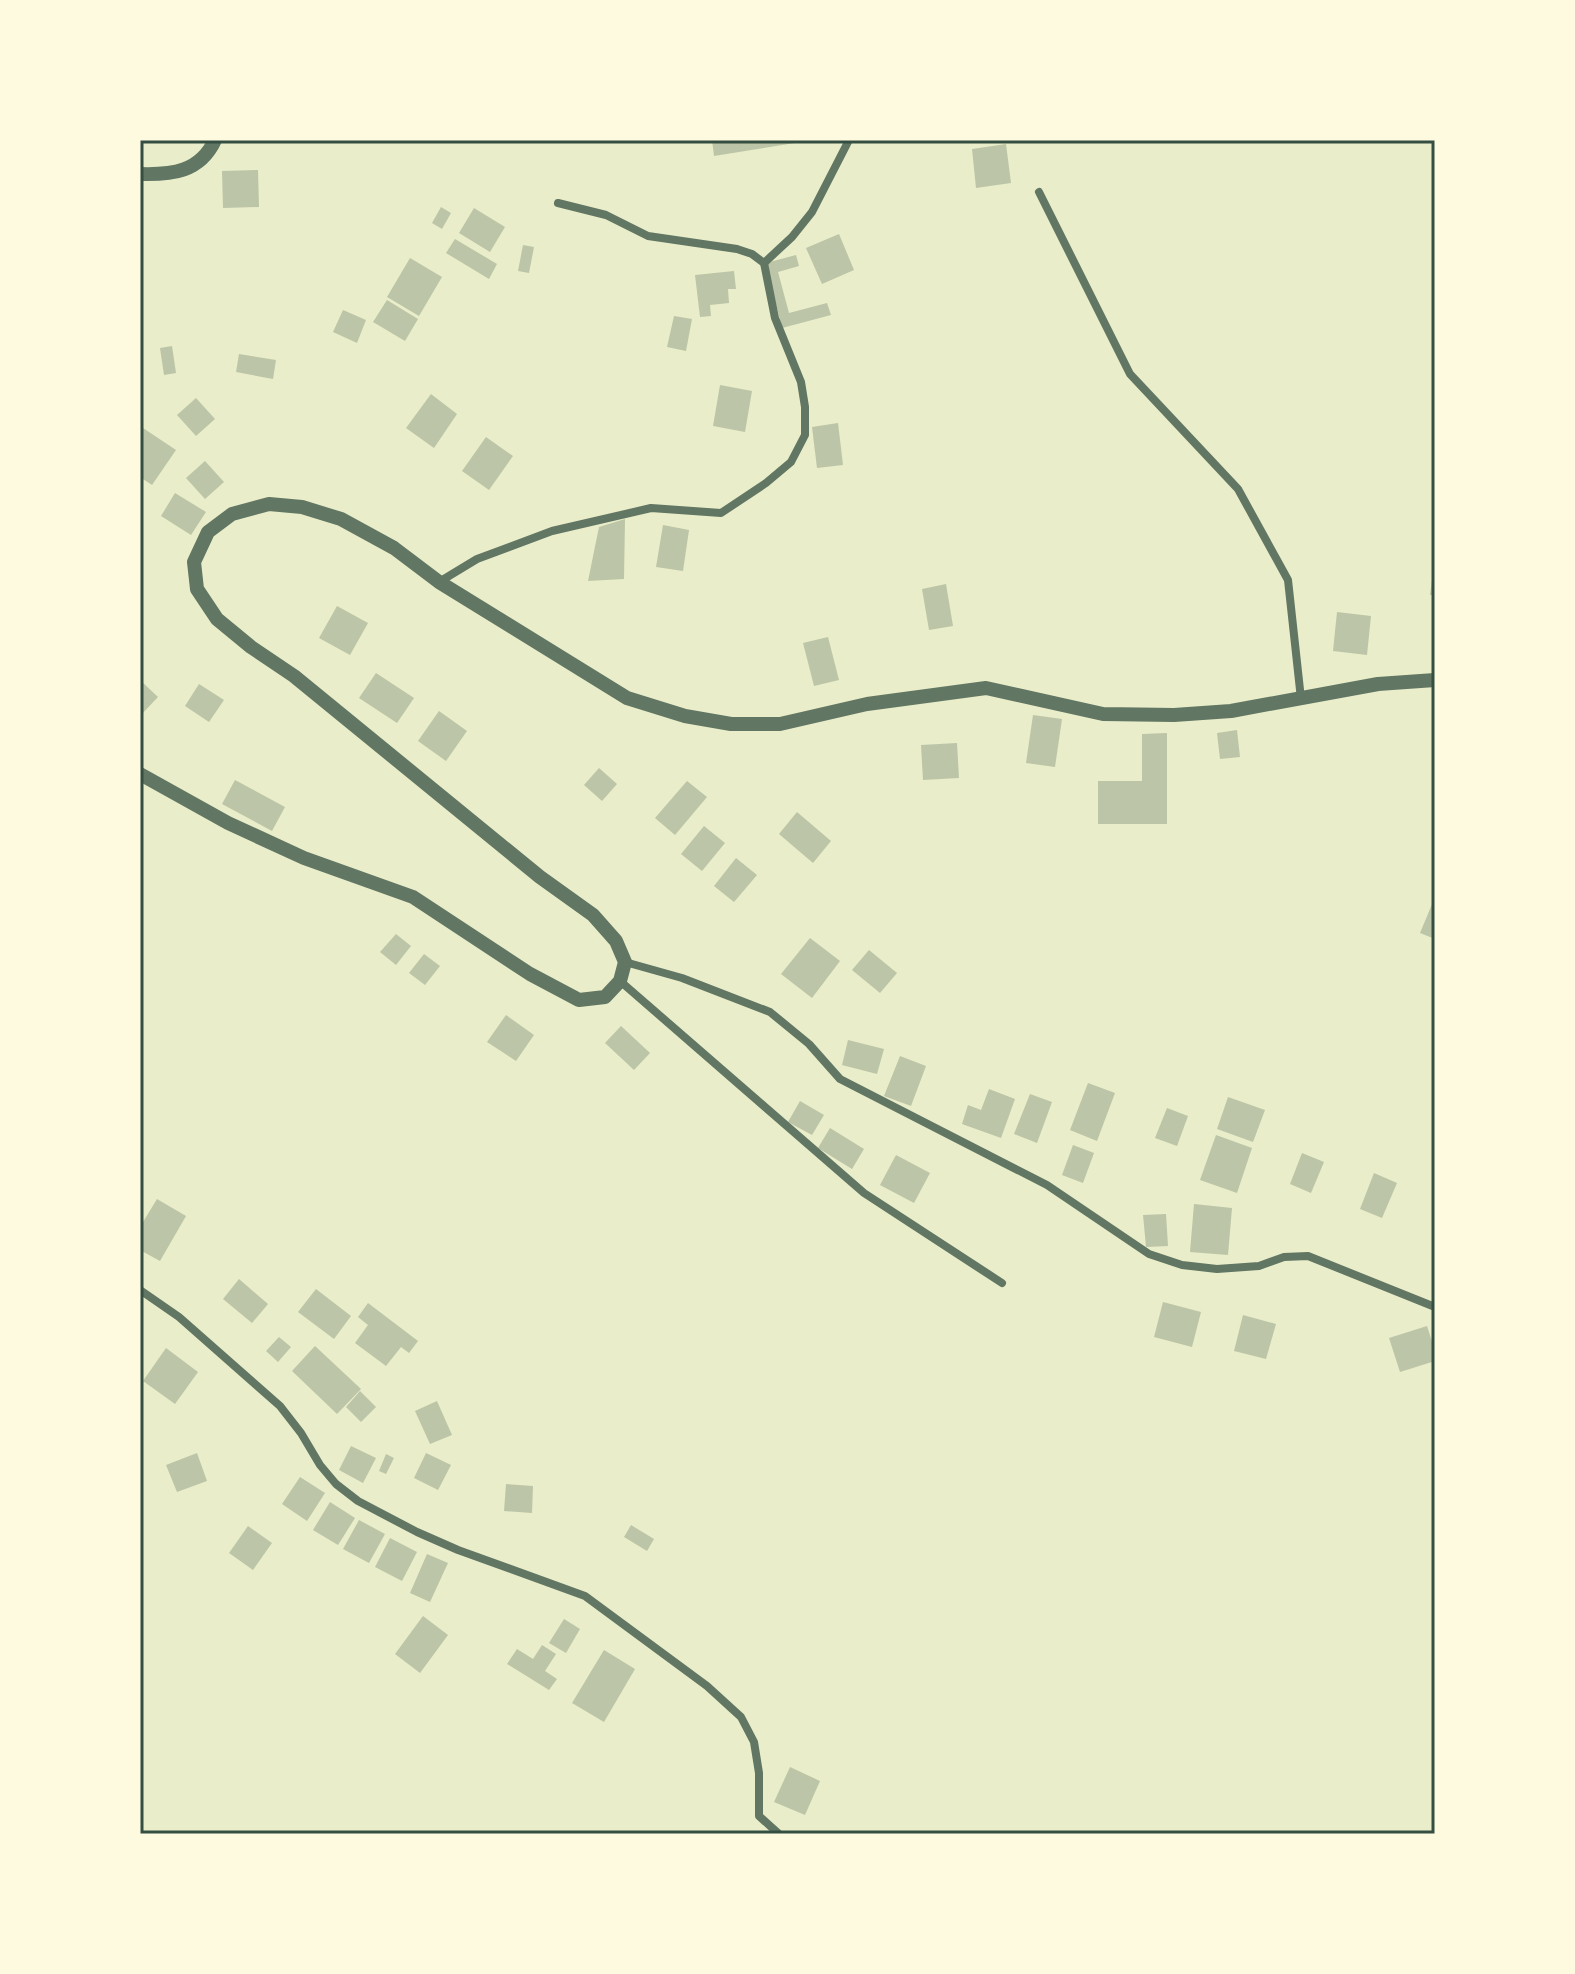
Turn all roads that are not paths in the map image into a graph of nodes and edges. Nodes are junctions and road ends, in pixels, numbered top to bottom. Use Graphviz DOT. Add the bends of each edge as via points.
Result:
graph roads {
  1 [pos="215,140"];
  2 [pos="849,140"];
  3 [pos="140,174"];
  4 [pos="1039,192"];
  5 [pos="558,203"];
  6 [pos="764,263"];
  7 [pos="439,582"];
  8 [pos="1435,680"];
  9 [pos="1301,699"];
  10 [pos="140,774"];
  11 [pos="625,962"];
  12 [pos="620,981"];
  13 [pos="1002,1283"];
  14 [pos="140,1290"];
  15 [pos="1435,1307"];
  16 [pos="779,1834"];
  1 -- 3 [label="street" via="204,158 183,171"];
  2 -- 6 [label="street" via="812,212"];
  4 -- 9 [label="street" via="1130,374 1238,489 1288,580"];
  5 -- 6 [label="street" via="606,215 648,236 737,249"];
  6 -- 7 [label="street" via="775,318 801,382 805,407 805,435 791,462 721,513 651,508 552,531 477,559"];
  7 -- 9 [label="street" via="627,698 731,724 780,724 867,704 986,688 1103,714 1231,711"];
  7 -- 11 [label="street" via="394,548 341,519 269,504 232,514 208,532 194,562 197,589 217,619 593,915 616,941"];
  8 -- 9 [label="street" via="1378,684"];
  10 -- 12 [label="street" via="304,858 413,897 579,1000 605,997"];
  11 -- 12 [label="street"];
  11 -- 15 [label="street" via="770,1012 840,1079 1047,1185 1149,1254 1217,1269 1308,1256"];
  12 -- 13 [label="street" via="864,1193"];
  14 -- 16 [label="street" via="179,1317 280,1406 328,1474 358,1501 458,1550 585,1596 707,1686 741,1717 754,1742 759,1816"];
}
